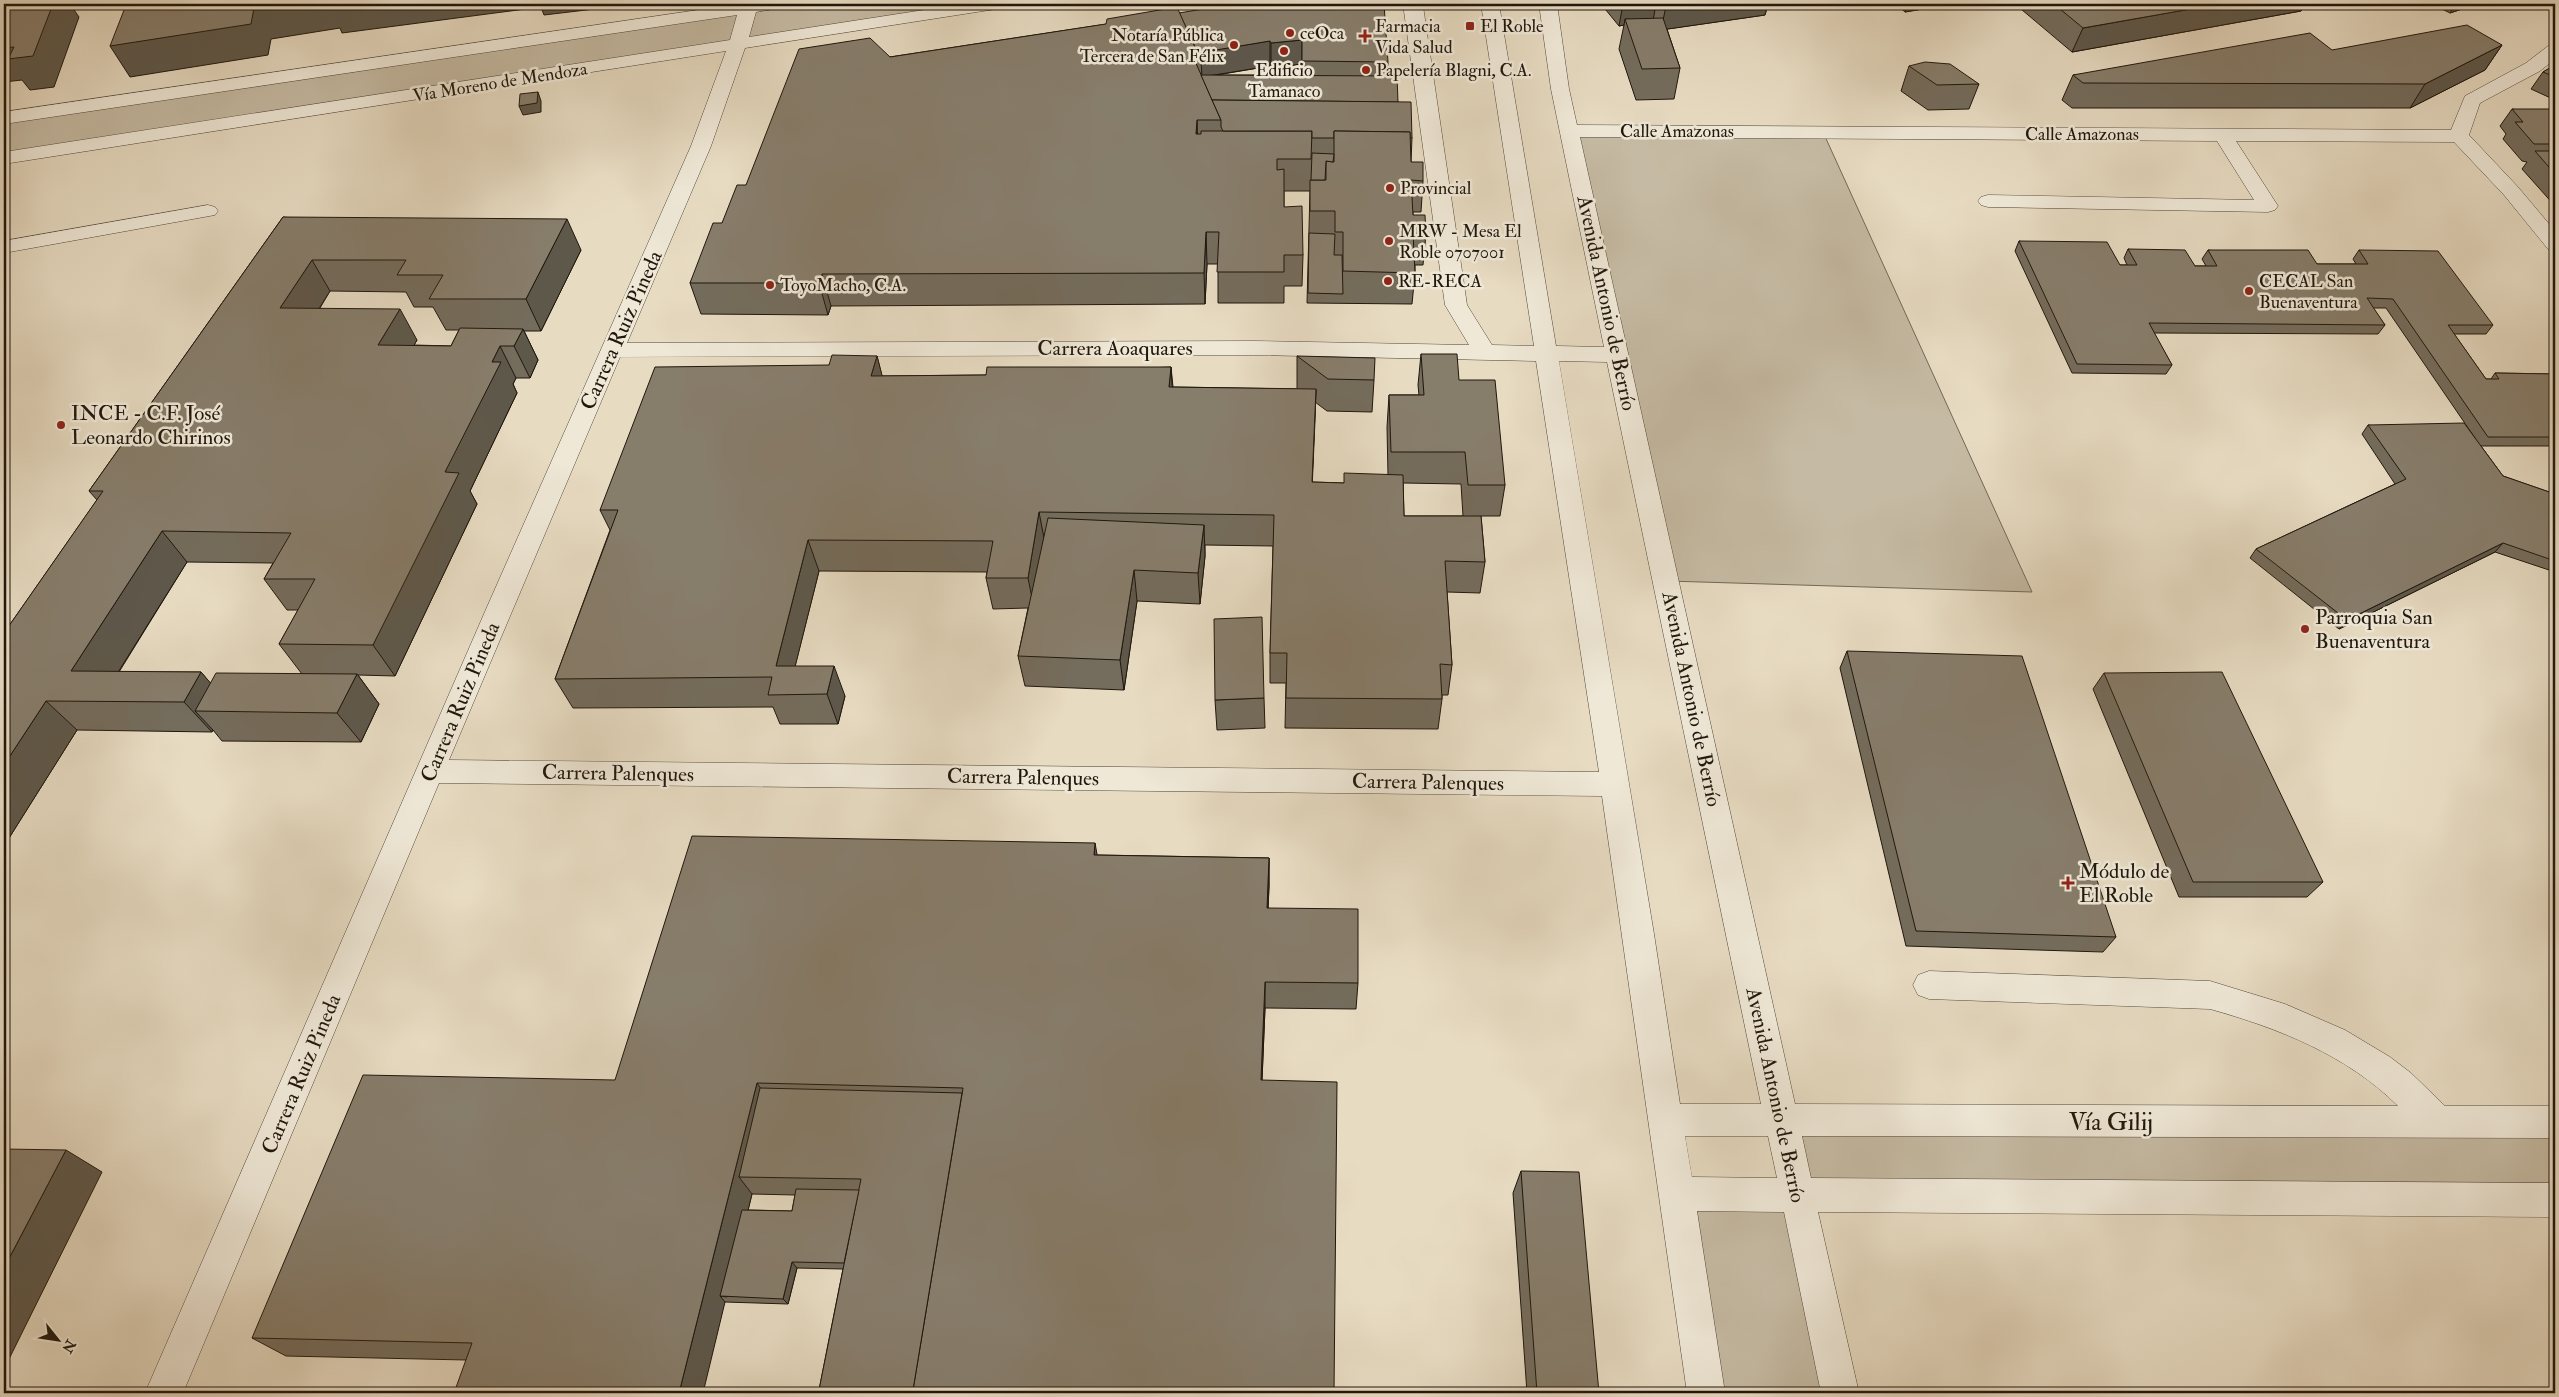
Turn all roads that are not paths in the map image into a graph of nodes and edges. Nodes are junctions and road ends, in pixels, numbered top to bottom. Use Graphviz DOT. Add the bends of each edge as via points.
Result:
graph roads {
  1 [pos="773,4"];
  2 [pos="996,4"];
  3 [pos="1205,4"];
  4 [pos="1224,4"];
  5 [pos="1412,4"];
  6 [pos="1490,4"];
  7 [pos="1548,4"];
  8 [pos="748,8"];
  9 [pos="738,43"];
  10 [pos="2555,50"];
  11 [pos="4,118"];
  12 [pos="1569,131"];
  13 [pos="2223,135"];
  14 [pos="2459,136"];
  15 [pos="4,158"];
  16 [pos="1988,201"];
  17 [pos="208,211"];
  18 [pos="2555,244"];
  19 [pos="4,247"];
  20 [pos="612,350"];
  21 [pos="1485,352"];
  22 [pos="1546,353"];
  23 [pos="1618,355"];
  24 [pos="430,771"];
  25 [pos="1615,784"];
  26 [pos="1929,985"];
  27 [pos="1667,1120"];
  28 [pos="1782,1120"];
  29 [pos="2437,1121"];
  30 [pos="2555,1122"];
  31 [pos="1677,1194"];
  32 [pos="1798,1196"];
  33 [pos="2555,1200"];
  34 [pos="164,1393"];
  35 [pos="1706,1393"];
  36 [pos="1840,1393"];
  1 -- 8 [label="street, Vía Moreno de Mendoza"];
  2 -- 9 [label="street, Vía Moreno de Mendoza"];
  3 -- 4 [label="street"];
  5 -- 21 [label="street" via="1456,305"];
  6 -- 22 [label="street"];
  7 -- 12 [label="street, Avenida Antonio de Berrío"];
  8 -- 9 [label="street, Carrera Ruiz Pineda"];
  8 -- 11 [label="street, Vía Moreno de Mendoza"];
  9 -- 15 [label="street, Vía Moreno de Mendoza"];
  9 -- 20 [label="street, Carrera Ruiz Pineda" via="701,146"];
  10 -- 14 [label="street" via="2533,67 2472,100"];
  12 -- 13 [label="street, Calle Amazonas"];
  12 -- 23 [label="street, Avenida Antonio de Berrío"];
  13 -- 14 [label="street, Calle Amazonas"];
  13 -- 16 [label="street" via="2268,206"];
  14 -- 18 [label="street"];
  17 -- 19 [label="street"];
  20 -- 21 [label="street, Carrera Aoaquares" via="1254,348"];
  20 -- 24 [label="street, Carrera Ruiz Pineda"];
  21 -- 22 [label="street, Carrera Aoaquares"];
  22 -- 23 [label="street, Carrera Aoaquares"];
  22 -- 25 [label="street"];
  23 -- 28 [label="street, Avenida Antonio de Berrío"];
  24 -- 25 [label="street, Carrera Palenques"];
  24 -- 34 [label="street, Carrera Ruiz Pineda"];
  25 -- 27 [label="street"];
  26 -- 29 [label="street" via="2210,995 2247,1004 2341,1044 2398,1083"];
  27 -- 28 [label="street, Vía Gilij"];
  27 -- 31 [label="street"];
  28 -- 29 [label="street, Vía Gilij"];
  28 -- 32 [label="street, Avenida Antonio de Berrío"];
  29 -- 30 [label="street, Vía Gilij"];
  31 -- 32 [label="street"];
  31 -- 35 [label="street"];
  32 -- 33 [label="street"];
  32 -- 36 [label="street, Avenida Antonio de Berrío"];
}
